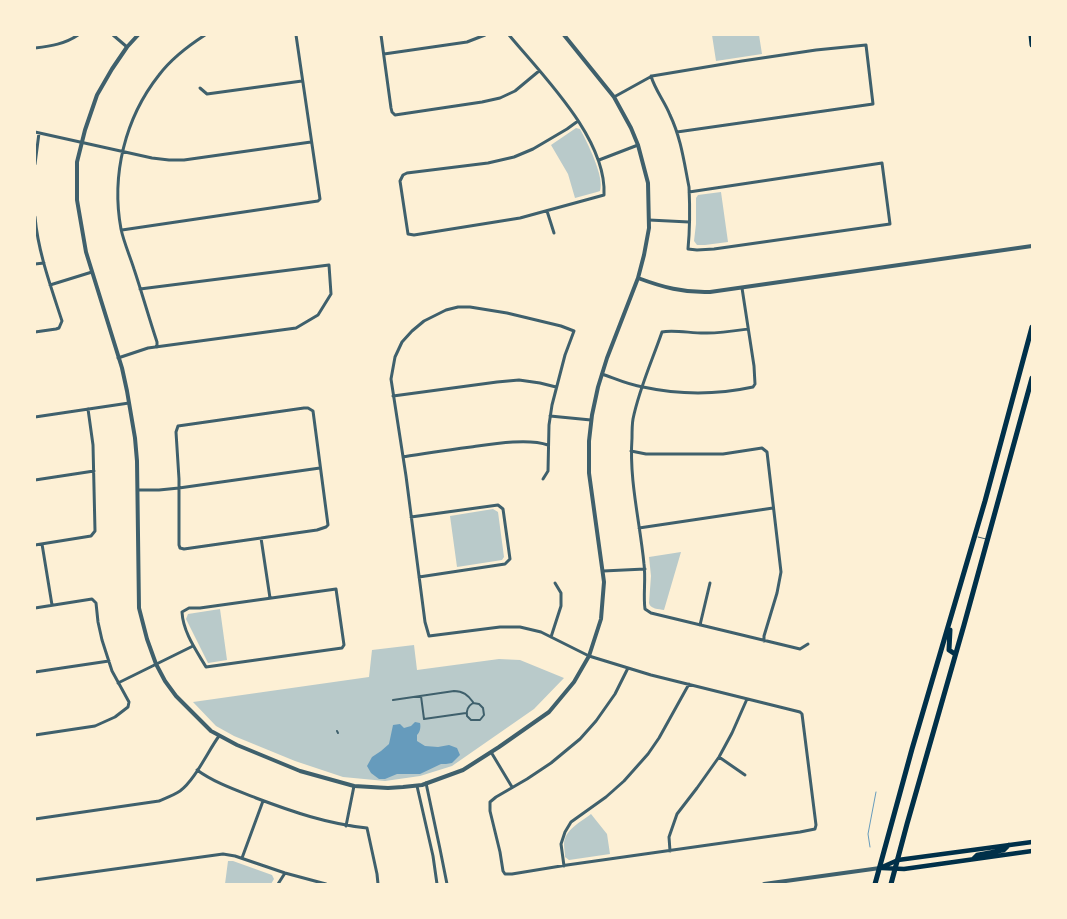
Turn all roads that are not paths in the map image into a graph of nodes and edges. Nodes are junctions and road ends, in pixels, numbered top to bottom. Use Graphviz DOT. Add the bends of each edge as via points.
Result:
graph roads {
  1 [pos="78,35"];
  2 [pos="113,35"];
  3 [pos="138,35"];
  4 [pos="204,35"];
  5 [pos="296,35"];
  6 [pos="381,35"];
  7 [pos="484,35"];
  8 [pos="509,35"];
  9 [pos="564,35"];
  10 [pos="1031,35"];
  11 [pos="1032,45"];
  12 [pos="127,47"];
  13 [pos="35,48"];
  14 [pos="384,54"];
  15 [pos="539,71"];
  16 [pos="651,76"];
  17 [pos="302,81"];
  18 [pos="200,88"];
  19 [pos="614,96"];
  20 [pos="578,120"];
  21 [pos="677,132"];
  22 [pos="37,133"];
  23 [pos="81,142"];
  24 [pos="311,142"];
  25 [pos="638,145"];
  26 [pos="122,151"];
  27 [pos="599,160"];
  28 [pos="35,164"];
  29 [pos="689,192"];
  30 [pos="547,211"];
  31 [pos="35,216"];
  32 [pos="649,220"];
  33 [pos="690,222"];
  34 [pos="122,230"];
  35 [pos="554,234"];
  36 [pos="1032,246"];
  37 [pos="44,263"];
  38 [pos="35,264"];
  39 [pos="92,272"];
  40 [pos="638,278"];
  41 [pos="50,285"];
  42 [pos="742,288"];
  43 [pos="140,289"];
  44 [pos="1032,328"];
  45 [pos="748,329"];
  46 [pos="35,332"];
  47 [pos="157,347"];
  48 [pos="118,358"];
  49 [pos="602,374"];
  50 [pos="1032,378"];
  51 [pos="642,387"];
  52 [pos="556,388"];
  53 [pos="393,396"];
  54 [pos="130,403"];
  55 [pos="88,409"];
  56 [pos="550,416"];
  57 [pos="35,417"];
  58 [pos="591,420"];
  59 [pos="548,445"];
  60 [pos="631,452"];
  61 [pos="403,457"];
  62 [pos="320,468"];
  63 [pos="94,471"];
  64 [pos="543,479"];
  65 [pos="35,480"];
  66 [pos="179,488"];
  67 [pos="138,490"];
  68 [pos="773,508"];
  69 [pos="411,517"];
  70 [pos="639,528"];
  71 [pos="974,536"];
  72 [pos="262,538"];
  73 [pos="988,540"];
  74 [pos="35,544"];
  75 [pos="42,544"];
  76 [pos="645,569"];
  77 [pos="603,572"];
  78 [pos="419,576"];
  79 [pos="555,583"];
  80 [pos="710,583"];
  81 [pos="270,598"];
  82 [pos="52,605"];
  83 [pos="35,608"];
  84 [pos="951,619"];
  85 [pos="700,625"];
  86 [pos="551,637"];
  87 [pos="764,641"];
  88 [pos="808,644"];
  89 [pos="193,646"];
  90 [pos="955,654"];
  91 [pos="589,656"];
  92 [pos="109,661"];
  93 [pos="156,664"];
  94 [pos="628,668"];
  95 [pos="35,672"];
  96 [pos="118,683"];
  97 [pos="689,684"];
  98 [pos="421,696"];
  99 [pos="747,698"];
  100 [pos="393,700"];
  101 [pos="474,703"];
  102 [pos="466,713"];
  103 [pos="35,735"];
  104 [pos="219,736"];
  105 [pos="491,752"];
  106 [pos="719,757"];
  107 [pos="197,770"];
  108 [pos="745,775"];
  109 [pos="426,783"];
  110 [pos="354,786"];
  111 [pos="417,786"];
  112 [pos="512,787"];
  113 [pos="263,801"];
  114 [pos="35,819"];
  115 [pos="346,826"];
  116 [pos="1032,842"];
  117 [pos="1009,845"];
  118 [pos="670,851"];
  119 [pos="1032,851"];
  120 [pos="242,858"];
  121 [pos="898,860"];
  122 [pos="972,860"];
  123 [pos="564,866"];
  124 [pos="880,868"];
  125 [pos="895,869"];
  126 [pos="285,873"];
  127 [pos="35,880"];
  128 [pos="278,884"];
  129 [pos="326,884"];
  130 [pos="378,884"];
  131 [pos="437,884"];
  132 [pos="447,884"];
  133 [pos="764,884"];
  134 [pos="875,884"];
  135 [pos="891,884"];
  1 -- 13 [label="street" via="70,41"];
  2 -- 12 [label="street"];
  3 -- 12 [label="street"];
  4 -- 26 [label="street" via="186,47 159,74 140,104"];
  5 -- 17 [label="street"];
  6 -- 14 [label="street"];
  7 -- 14 [label="street" via="467,42"];
  8 -- 15 [label="street"];
  9 -- 19 [label="street"];
  10 -- 11 [label="highway"];
  12 -- 23 [label="street" via="98,95"];
  14 -- 15 [label="street" via="395,115 500,98"];
  15 -- 20 [label="street"];
  16 -- 19 [label="street"];
  16 -- 21 [label="street"];
  16 -- 21 [label="street" via="866,45 873,104"];
  17 -- 18 [label="street" via="207,94"];
  17 -- 24 [label="street"];
  19 -- 25 [label="street"];
  20 -- 27 [label="street"];
  20 -- 30 [label="street" via="514,158 407,173 400,181 408,234 498,222"];
  21 -- 29 [label="street"];
  22 -- 23 [label="street"];
  22 -- 28 [label="street"];
  23 -- 26 [label="street"];
  23 -- 39 [label="street" via="77,162 77,200"];
  24 -- 26 [label="street" via="184,160"];
  24 -- 34 [label="street" via="318,201"];
  25 -- 27 [label="street"];
  25 -- 32 [label="street" via="648,183"];
  26 -- 34 [label="street" via="118,198"];
  27 -- 30 [label="street" via="604,195"];
  29 -- 33 [label="street"];
  29 -- 33 [label="street" via="882,163 890,224 697,250 688,249"];
  30 -- 35 [label="street"];
  31 -- 37 [label="street"];
  32 -- 33 [label="street"];
  32 -- 40 [label="street"];
  34 -- 43 [label="street"];
  36 -- 42 [label="street"];
  37 -- 38 [label="street"];
  37 -- 41 [label="street"];
  39 -- 41 [label="street"];
  39 -- 48 [label="street"];
  40 -- 42 [label="street" via="691,292"];
  40 -- 49 [label="street"];
  41 -- 46 [label="street" via="62,322 59,328"];
  42 -- 45 [label="street"];
  43 -- 47 [label="street"];
  43 -- 47 [label="street" via="329,265 332,294 318,315 296,328"];
  44 -- 71 [label="highway"];
  45 -- 51 [label="street" via="707,334 662,332"];
  45 -- 51 [label="street" via="754,366 753,387 703,394"];
  47 -- 48 [label="street"];
  48 -- 54 [label="street"];
  49 -- 51 [label="street"];
  49 -- 58 [label="street"];
  50 -- 73 [label="highway"];
  51 -- 60 [label="street" via="633,420"];
  52 -- 53 [label="street" via="519,380"];
  52 -- 53 [label="street" via="574,332 507,313 458,307 424,321 402,342 392,367"];
  52 -- 56 [label="street"];
  53 -- 61 [label="street"];
  54 -- 55 [label="street"];
  54 -- 67 [label="street"];
  55 -- 57 [label="street"];
  55 -- 63 [label="street"];
  56 -- 58 [label="street"];
  56 -- 59 [label="street"];
  58 -- 77 [label="street" via="589,473"];
  59 -- 61 [label="street" via="500,443"];
  59 -- 64 [label="street" via="548,471"];
  60 -- 68 [label="street" via="723,454 762,448 767,452"];
  60 -- 70 [label="street"];
  61 -- 69 [label="street"];
  62 -- 66 [label="street"];
  62 -- 66 [label="street" via="313,411 304,408 178,426"];
  62 -- 72 [label="street" via="326,527"];
  63 -- 65 [label="street"];
  63 -- 75 [label="street" via="95,531 91,536"];
  66 -- 67 [label="street"];
  66 -- 72 [label="street" via="180,548"];
  67 -- 93 [label="street" via="139,608"];
  68 -- 70 [label="street"];
  68 -- 87 [label="street" via="781,572"];
  69 -- 78 [label="street"];
  69 -- 78 [label="street" via="501,506 510,556 508,562 501,565"];
  70 -- 76 [label="street"];
  71 -- 73 [label="lane"];
  71 -- 84 [label="highway"];
  72 -- 81 [label="street"];
  73 -- 90 [label="highway"];
  74 -- 75 [label="street"];
  75 -- 82 [label="street"];
  76 -- 77 [label="street"];
  76 -- 85 [label="street" via="645,610"];
  77 -- 91 [label="street" via="601,619"];
  78 -- 86 [label="street" via="429,636 520,627"];
  79 -- 86 [label="street" via="561,593 561,606"];
  80 -- 85 [label="street"];
  81 -- 89 [label="street" via="188,608 182,612 182,620"];
  81 -- 89 [label="street" via="336,589 344,645 342,648 206,666"];
  82 -- 83 [label="street"];
  82 -- 92 [label="street" via="92,599 96,603"];
  84 -- 90 [label="highway" via="949,648"];
  84 -- 124 [label="highway"];
  85 -- 87 [label="street"];
  86 -- 91 [label="street"];
  87 -- 88 [label="street" via="800,649"];
  89 -- 93 [label="street"];
  90 -- 121 [label="highway"];
  91 -- 94 [label="street"];
  91 -- 105 [label="street" via="574,682 549,712"];
  92 -- 95 [label="street"];
  92 -- 96 [label="street"];
  93 -- 96 [label="street"];
  93 -- 104 [label="street" via="176,696"];
  94 -- 97 [label="street"];
  94 -- 112 [label="street" via="615,694 580,739"];
  96 -- 103 [label="street" via="129,702 128,707 115,717 95,726"];
  97 -- 99 [label="street"];
  97 -- 123 [label="street" via="648,754 606,797 571,822 561,844"];
  98 -- 100 [label="street"];
  98 -- 101 [label="street" via="459,691"];
  98 -- 102 [label="street" via="424,719"];
  99 -- 106 [label="street"];
  99 -- 118 [label="street" via="802,714 815,829"];
  101 -- 102 [label="street" via="468,706"];
  101 -- 102 [label="street" via="483,708 480,720 471,720"];
  104 -- 107 [label="street"];
  104 -- 110 [label="street" via="300,771"];
  105 -- 109 [label="street" via="463,770"];
  105 -- 112 [label="street"];
  106 -- 108 [label="street"];
  106 -- 118 [label="street" via="677,814 669,837"];
  107 -- 113 [label="street"];
  107 -- 114 [label="street" via="182,790 159,801"];
  109 -- 111 [label="street"];
  109 -- 132 [label="street"];
  110 -- 111 [label="street"];
  110 -- 115 [label="street"];
  111 -- 131 [label="street"];
  112 -- 123 [label="street" via="492,799 489,806 503,871 512,874"];
  113 -- 115 [label="street"];
  113 -- 120 [label="street"];
  115 -- 130 [label="street" via="367,828"];
  116 -- 117 [label="main road"];
  117 -- 121 [label="main road"];
  117 -- 122 [label="main road" via="1004,850 978,854"];
  118 -- 123 [label="street"];
  119 -- 122 [label="main road"];
  120 -- 126 [label="street"];
  120 -- 127 [label="street" via="223,854 204,856"];
  121 -- 124 [label="main road"];
  121 -- 125 [label="highway"];
  122 -- 125 [label="main road"];
  124 -- 125 [label="main road"];
  124 -- 133 [label="street"];
  124 -- 134 [label="highway"];
  125 -- 135 [label="highway"];
  126 -- 128 [label="street"];
  126 -- 129 [label="street"];
}
